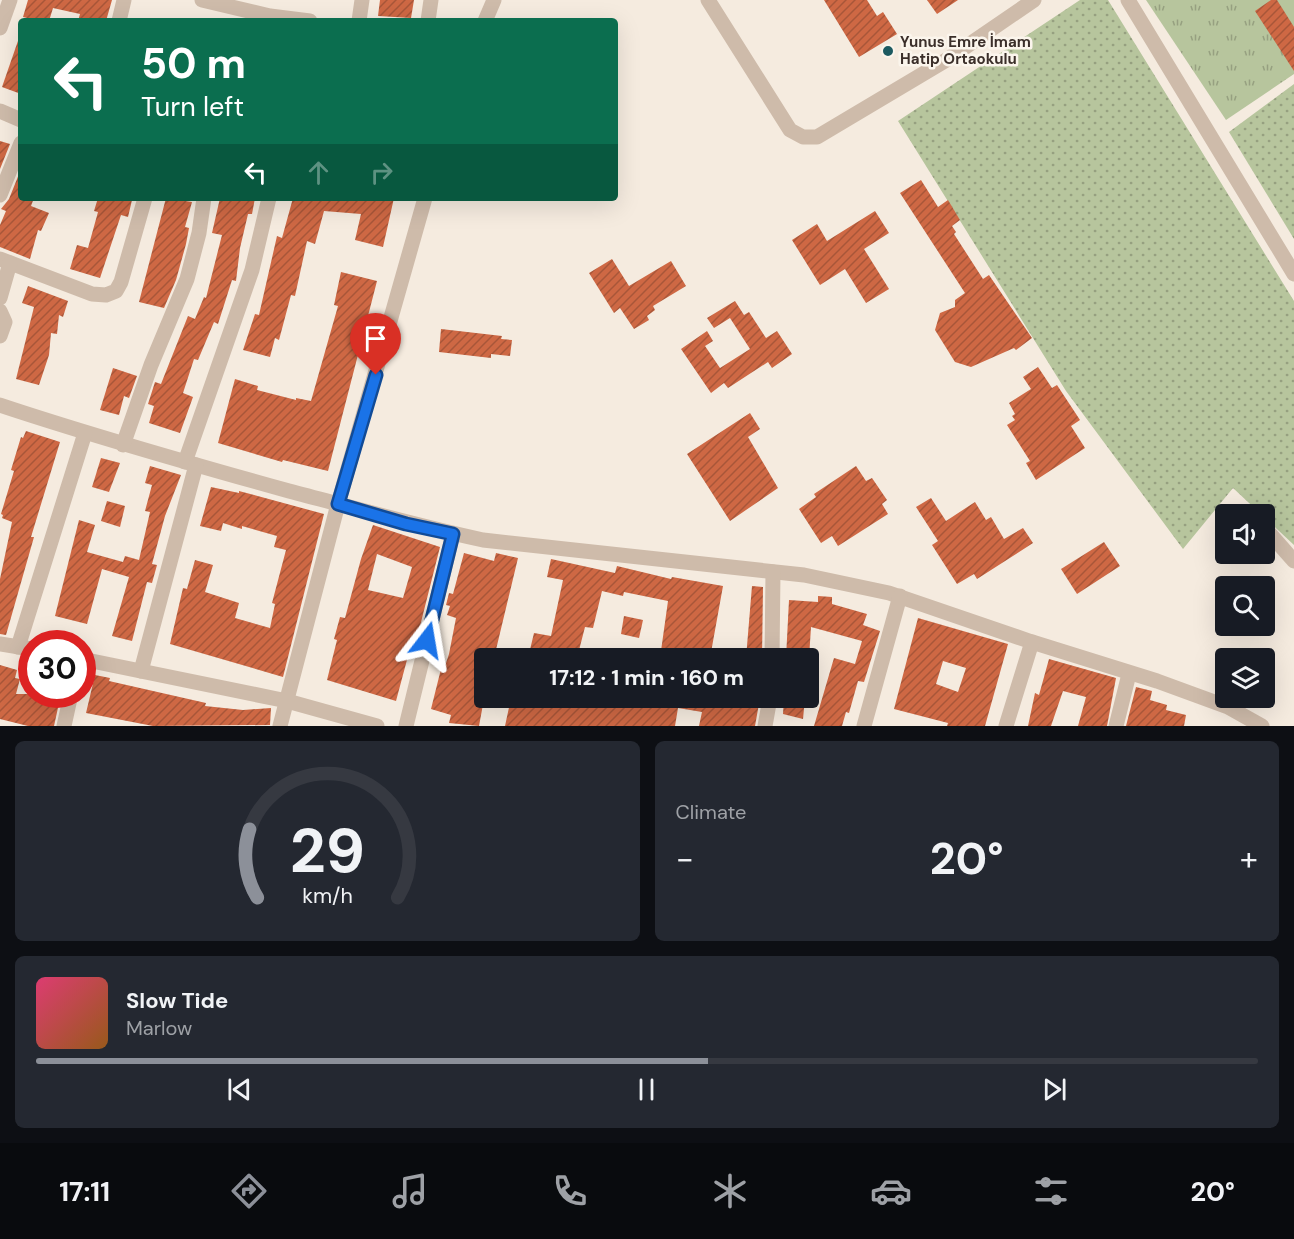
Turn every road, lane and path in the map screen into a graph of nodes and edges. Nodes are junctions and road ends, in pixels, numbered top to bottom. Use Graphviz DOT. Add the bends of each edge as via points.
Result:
graph roads {
  1 [pos="10,0"];
  2 [pos="124,0"];
  3 [pos="202,0"];
  4 [pos="363,0"];
  5 [pos="431,0"];
  6 [pos="494,0"];
  7 [pos="709,0"];
  8 [pos="1034,0"];
  9 [pos="1128,0"];
  10 [pos="224,3"];
  11 [pos="120,18"];
  12 [pos="222,18"];
  13 [pos="295,18"];
  14 [pos="360,18"];
  15 [pos="428,18"];
  16 [pos="486,18"];
  17 [pos="0,28"];
  18 [pos="0,111"];
  19 [pos="18,119"];
  20 [pos="18,150"];
  21 [pos="0,195"];
  22 [pos="144,201"];
  23 [pos="204,201"];
  24 [pos="268,201"];
  25 [pos="424,201"];
  26 [pos="5,261"];
  27 [pos="1294,274"];
  28 [pos="0,298"];
  29 [pos="0,311"];
  30 [pos="0,336"];
  31 [pos="0,405"];
  32 [pos="85,434"];
  33 [pos="123,444"];
  34 [pos="190,464"];
  35 [pos="338,504"];
  36 [pos="453,534"];
  37 [pos="1275,539"];
  38 [pos="1294,561"];
  39 [pos="773,572"];
  40 [pos="900,596"];
  41 [pos="30,630"];
  42 [pos="1032,642"];
  43 [pos="0,644"];
  44 [pos="18,647"];
  45 [pos="772,648"];
  46 [pos="96,662"];
  47 [pos="141,671"];
  48 [pos="1129,674"];
  49 [pos="287,701"];
  50 [pos="68,708"];
  51 [pos="768,708"];
  52 [pos="64,726"];
  53 [pos="280,726"];
  54 [pos="377,726"];
  55 [pos="405,726"];
  56 [pos="765,726"];
  57 [pos="864,726"];
  58 [pos="1006,726"];
  59 [pos="1116,726"];
  60 [pos="1262,726"];
  1 -- 17 [label="street"];
  2 -- 11 [label="street"];
  3 -- 10 [label="street"];
  4 -- 14 [label="street"];
  5 -- 15 [label="street"];
  6 -- 16 [label="street"];
  7 -- 8 [label="street" via="790,130 803,138 817,137 898,89"];
  9 -- 27 [label="street"];
  10 -- 12 [label="street"];
  10 -- 13 [label="street"];
  18 -- 19 [label="street"];
  20 -- 21 [label="street"];
  22 -- 26 [label="street" via="116,291 92,294"];
  23 -- 33 [label="street" via="187,279"];
  24 -- 34 [label="street" via="249,280"];
  25 -- 35 [label="street"];
  26 -- 28 [label="street"];
  29 -- 30 [label="street" via="5,322"];
  31 -- 32 [label="street"];
  32 -- 33 [label="street"];
  32 -- 41 [label="street"];
  33 -- 34 [label="street"];
  34 -- 35 [label="street"];
  34 -- 47 [label="street"];
  35 -- 36 [label="street"];
  35 -- 49 [label="street"];
  36 -- 39 [label="street"];
  36 -- 55 [label="street"];
  37 -- 38 [label="street"];
  39 -- 40 [label="street"];
  39 -- 45 [label="street"];
  40 -- 42 [label="street"];
  40 -- 57 [label="street"];
  42 -- 48 [label="street"];
  42 -- 58 [label="street"];
  43 -- 44 [label="street"];
  46 -- 47 [label="street"];
  47 -- 49 [label="street"];
  48 -- 59 [label="street"];
  48 -- 60 [label="street" via="1206,698"];
  49 -- 53 [label="street"];
  49 -- 54 [label="street"];
  50 -- 52 [label="street"];
  51 -- 56 [label="street"];
}
